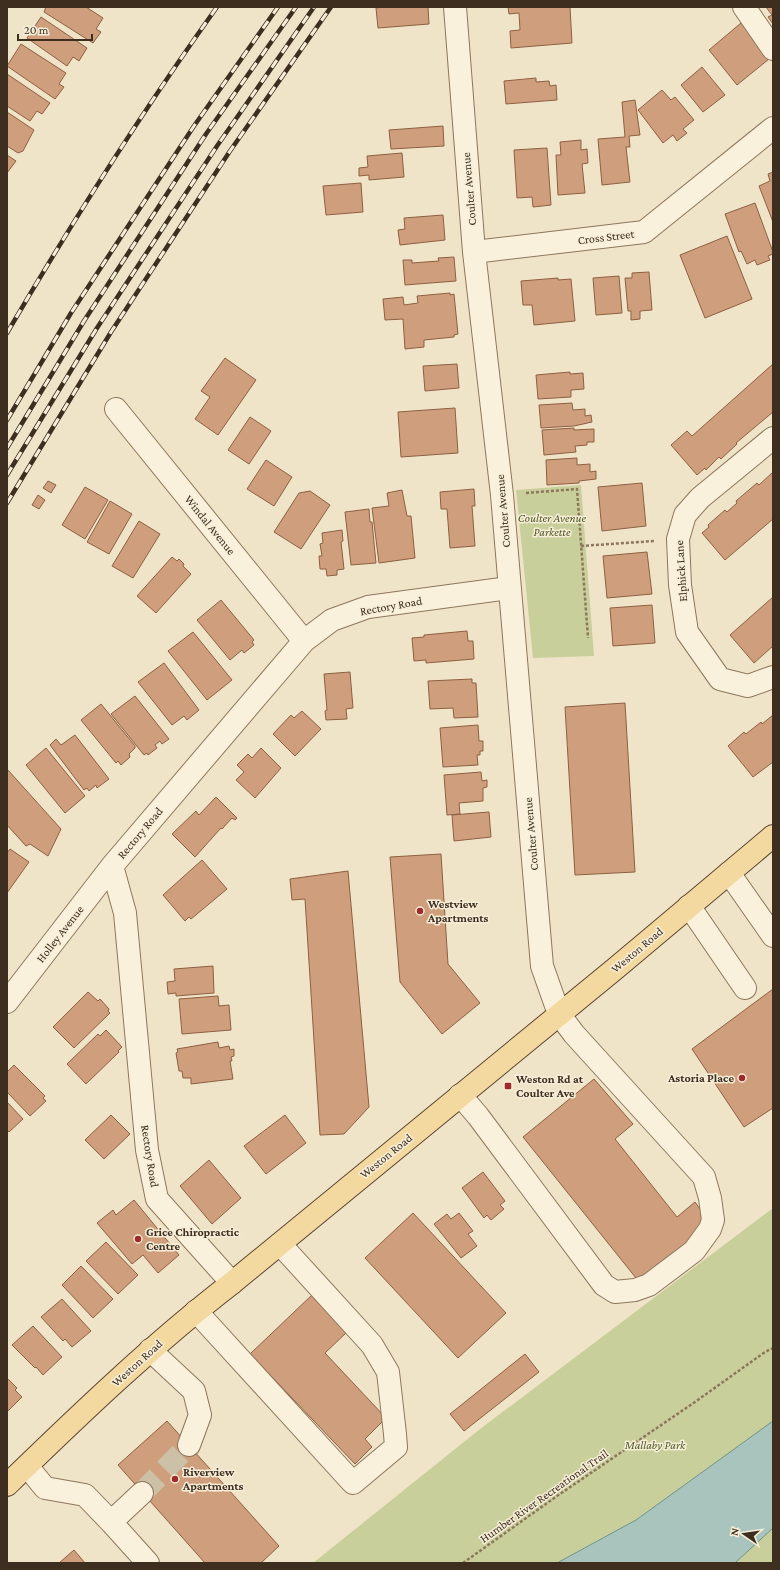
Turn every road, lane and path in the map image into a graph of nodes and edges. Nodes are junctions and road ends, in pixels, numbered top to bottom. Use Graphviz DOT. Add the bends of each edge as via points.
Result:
graph roads {
  1 [pos="455,7"];
  2 [pos="744,7"];
  3 [pos="773,49"];
  4 [pos="773,128"];
  5 [pos="474,252"];
  6 [pos="116,408"];
  7 [pos="773,438"];
  8 [pos="502,495"];
  9 [pos="678,539"];
  10 [pos="580,546"];
  11 [pos="509,588"];
  12 [pos="588,638"];
  13 [pos="304,641"];
  14 [pos="773,677"];
  15 [pos="771,841"];
  16 [pos="112,866"];
  17 [pos="729,873"];
  18 [pos="689,906"];
  19 [pos="773,936"];
  20 [pos="745,988"];
  21 [pos="7,1002"];
  22 [pos="559,1014"];
  23 [pos="460,1095"];
  24 [pos="280,1244"];
  25 [pos="232,1283"];
  26 [pos="196,1311"];
  27 [pos="773,1348"];
  28 [pos="150,1350"];
  29 [pos="189,1445"];
  30 [pos="27,1466"];
  31 [pos="7,1485"];
  32 [pos="142,1493"];
  33 [pos="111,1522"];
  34 [pos="148,1563"];
  35 [pos="463,1563"];
  1 -- 5 [label="street, Coulter Avenue"];
  2 -- 3 [label="street"];
  4 -- 5 [label="street, Cross Street" via="644,232"];
  5 -- 8 [label="street, Coulter Avenue"];
  6 -- 13 [label="street, Windal Avenue"];
  7 -- 9 [label="street, Elphick Lane" via="700,498 685,515"];
  8 -- 10 [label="path" via="577,488"];
  8 -- 11 [label="street, Coulter Avenue"];
  9 -- 10 [label="path"];
  9 -- 14 [label="street, Elphick Lane" via="680,585 687,632 720,679 748,686"];
  10 -- 12 [label="path"];
  11 -- 13 [label="street, Rectory Road" via="368,607 332,620"];
  11 -- 22 [label="street, Coulter Avenue" via="542,966"];
  13 -- 16 [label="street, Rectory Road"];
  15 -- 17 [label="main road, Weston Road"];
  16 -- 21 [label="street, Holley Avenue"];
  16 -- 25 [label="street, Rectory Road" via="125,914 147,1150 157,1199"];
  17 -- 18 [label="main road, Weston Road"];
  17 -- 19 [label="street"];
  18 -- 20 [label="street"];
  18 -- 22 [label="main road, Weston Road"];
  22 -- 23 [label="main road, Weston Road"];
  22 -- 23 [label="street, Coulter Avenue" via="574,1034 704,1177 713,1220 710,1229 694,1251 642,1288 615,1292 604,1285"];
  23 -- 24 [label="main road, Weston Road"];
  24 -- 25 [label="main road, Weston Road"];
  24 -- 26 [label="street" via="372,1345 388,1372 396,1447 353,1484"];
  25 -- 26 [label="main road, Weston Road"];
  26 -- 28 [label="main road, Weston Road"];
  27 -- 35 [label="path, Humber River Recreational Trail"];
  28 -- 29 [label="street" via="194,1391 200,1415"];
  28 -- 30 [label="main road, Weston Road"];
  30 -- 31 [label="main road, Weston Road"];
  30 -- 33 [label="street" via="45,1488 86,1495"];
  32 -- 33 [label="street"];
  33 -- 34 [label="street"];
}
